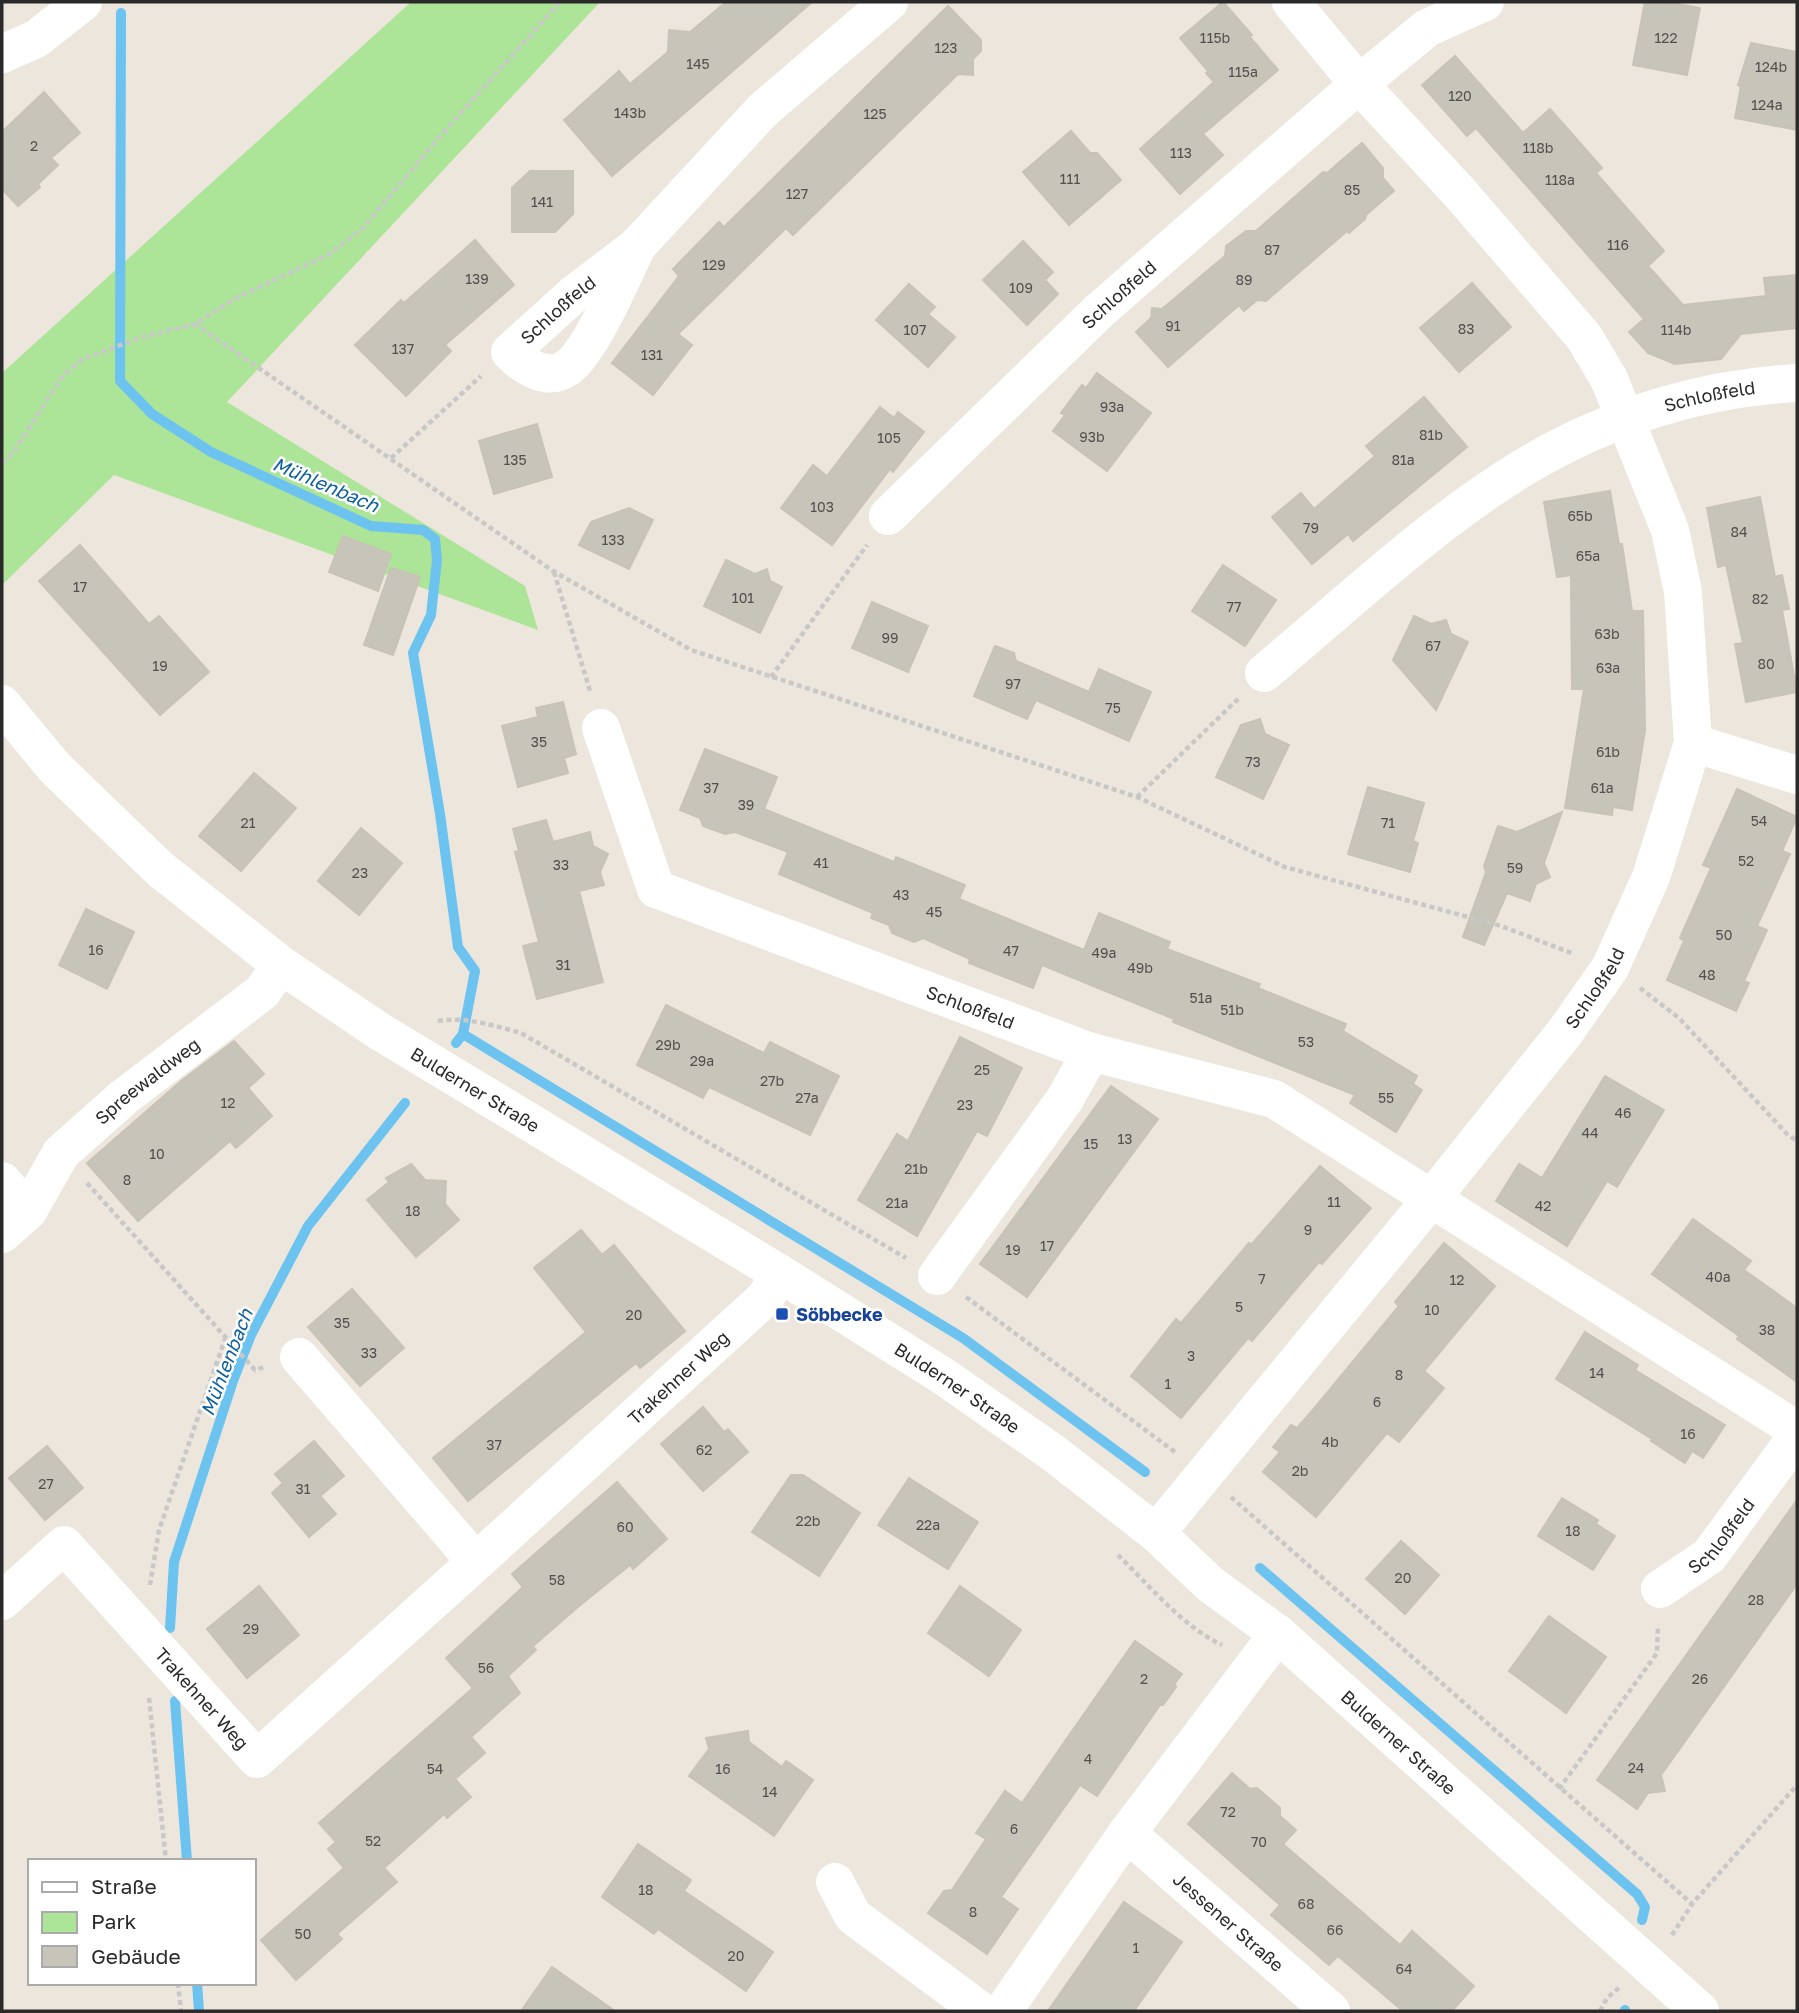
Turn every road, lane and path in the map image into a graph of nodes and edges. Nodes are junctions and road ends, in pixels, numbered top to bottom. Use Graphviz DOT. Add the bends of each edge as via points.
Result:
graph roads {
  1 [pos="83,2"];
  2 [pos="561,2"];
  3 [pos="889,2"];
  4 [pos="1292,2"];
  5 [pos="1485,2"];
  6 [pos="2,54"];
  7 [pos="1359,84"];
  8 [pos="637,246"];
  9 [pos="195,324"];
  10 [pos="510,352"];
  11 [pos="1797,383"];
  12 [pos="1625,418"];
  13 [pos="391,458"];
  14 [pos="2,463"];
  15 [pos="888,516"];
  16 [pos="553,571"];
  17 [pos="1264,673"];
  18 [pos="771,677"];
  19 [pos="2,704"];
  20 [pos="601,728"];
  21 [pos="1693,743"];
  22 [pos="1797,775"];
  23 [pos="1137,797"];
  24 [pos="281,965"];
  25 [pos="1610,968"];
  26 [pos="448,1019"];
  27 [pos="1091,1052"];
  28 [pos="1797,1141"];
  29 [pos="61,1153"];
  30 [pos="2,1181"];
  31 [pos="1432,1198"];
  32 [pos="15,1222"];
  33 [pos="779,1273"];
  34 [pos="937,1276"];
  35 [pos="225,1339"];
  36 [pos="299,1357"];
  37 [pos="255,1370"];
  38 [pos="1797,1430"];
  39 [pos="1797,1436"];
  40 [pos="1204,1474"];
  41 [pos="1156,1533"];
  42 [pos="476,1562"];
  43 [pos="1660,1589"];
  44 [pos="2,1601"];
  45 [pos="143,1632"];
  46 [pos="1278,1634"];
  47 [pos="1797,1785"];
  48 [pos="1559,1789"];
  49 [pos="1127,1833"];
  50 [pos="166,1859"];
  51 [pos="835,1882"];
  52 [pos="1692,1904"];
  53 [pos="1667,1943"];
  54 [pos="178,1985"];
  55 [pos="1621,1985"];
  56 [pos="181,2011"];
  57 [pos="981,2011"];
  58 [pos="1003,2011"];
  59 [pos="1331,2011"];
  60 [pos="1600,2011"];
  61 [pos="1700,2011"];
  1 -- 6 [label="street" via="36,38"];
  2 -- 9 [label="path" via="362,229 328,255 238,297"];
  3 -- 8 [label="street, Schloßfeld" via="763,110"];
  4 -- 7 [label="street, Schloßfeld"];
  5 -- 7 [label="street, Schloßfeld" via="1427,29"];
  7 -- 12 [label="street, Schloßfeld" via="1460,192 1584,337"];
  7 -- 15 [label="street, Schloßfeld" via="1099,311"];
  8 -- 10 [label="street, Schloßfeld" via="574,294"];
  8 -- 10 [label="street, Schloßfeld" via="582,352 566,369 546,374 523,365"];
  9 -- 13 [label="path"];
  9 -- 14 [label="path" via="83,359 63,375"];
  10 -- 13 [label="path"];
  11 -- 12 [label="street, Schloßfeld" via="1699,395"];
  12 -- 17 [label="street, Schloßfeld" via="1527,466 1439,527"];
  12 -- 21 [label="street, Schloßfeld" via="1670,530 1683,592"];
  13 -- 16 [label="path"];
  15 -- 18 [label="path"];
  16 -- 18 [label="path" via="691,650"];
  16 -- 20 [label="path"];
  17 -- 23 [label="path"];
  18 -- 23 [label="path"];
  19 -- 24 [label="street, Bulderner Straße" via="55,768 142,853"];
  20 -- 27 [label="street, Schloßfeld" via="656,889"];
  21 -- 22 [label="street"];
  21 -- 25 [label="street, Schloßfeld" via="1651,877"];
  23 -- 25 [label="path" via="1285,867 1501,926"];
  24 -- 29 [label="street, Spreewaldweg" via="262,992 124,1097"];
  24 -- 33 [label="street, Bulderner Straße" via="379,1031"];
  25 -- 28 [label="path" via="1679,1018"];
  25 -- 31 [label="street, Schloßfeld"];
  26 -- 34 [label="path" via="521,1033"];
  27 -- 31 [label="street, Schloßfeld" via="1274,1099"];
  27 -- 34 [label="street" via="1065,1098"];
  29 -- 32 [label="street, Spreewaldweg"];
  29 -- 35 [label="path"];
  30 -- 32 [label="street, Spreewaldweg"];
  31 -- 38 [label="street, Schloßfeld"];
  31 -- 40 [label="street, Schloßfeld"];
  33 -- 41 [label="street, Bulderner Straße" via="964,1391"];
  33 -- 42 [label="street, Trakehner Weg" via="766,1297"];
  34 -- 40 [label="path"];
  35 -- 37 [label="path"];
  35 -- 45 [label="path" via="159,1530"];
  36 -- 42 [label="street"];
  39 -- 43 [label="street, Schloßfeld" via="1709,1556"];
  40 -- 41 [label="street, Schloßfeld"];
  40 -- 48 [label="path"];
  41 -- 46 [label="street, Bulderner Straße" via="1210,1584"];
  42 -- 45 [label="street, Trakehner Weg" via="257,1759"];
  43 -- 48 [label="path" via="1657,1653"];
  44 -- 45 [label="street, Trakehner Weg" via="64,1545"];
  45 -- 50 [label="path"];
  46 -- 49 [label="street"];
  46 -- 61 [label="street, Bulderner Straße"];
  47 -- 52 [label="path"];
  48 -- 52 [label="path"];
  49 -- 58 [label="street"];
  49 -- 59 [label="street, Jessener Straße"];
  51 -- 57 [label="street" via="853,1916"];
  52 -- 53 [label="path"];
  54 -- 56 [label="path"];
  55 -- 60 [label="path"];
}
